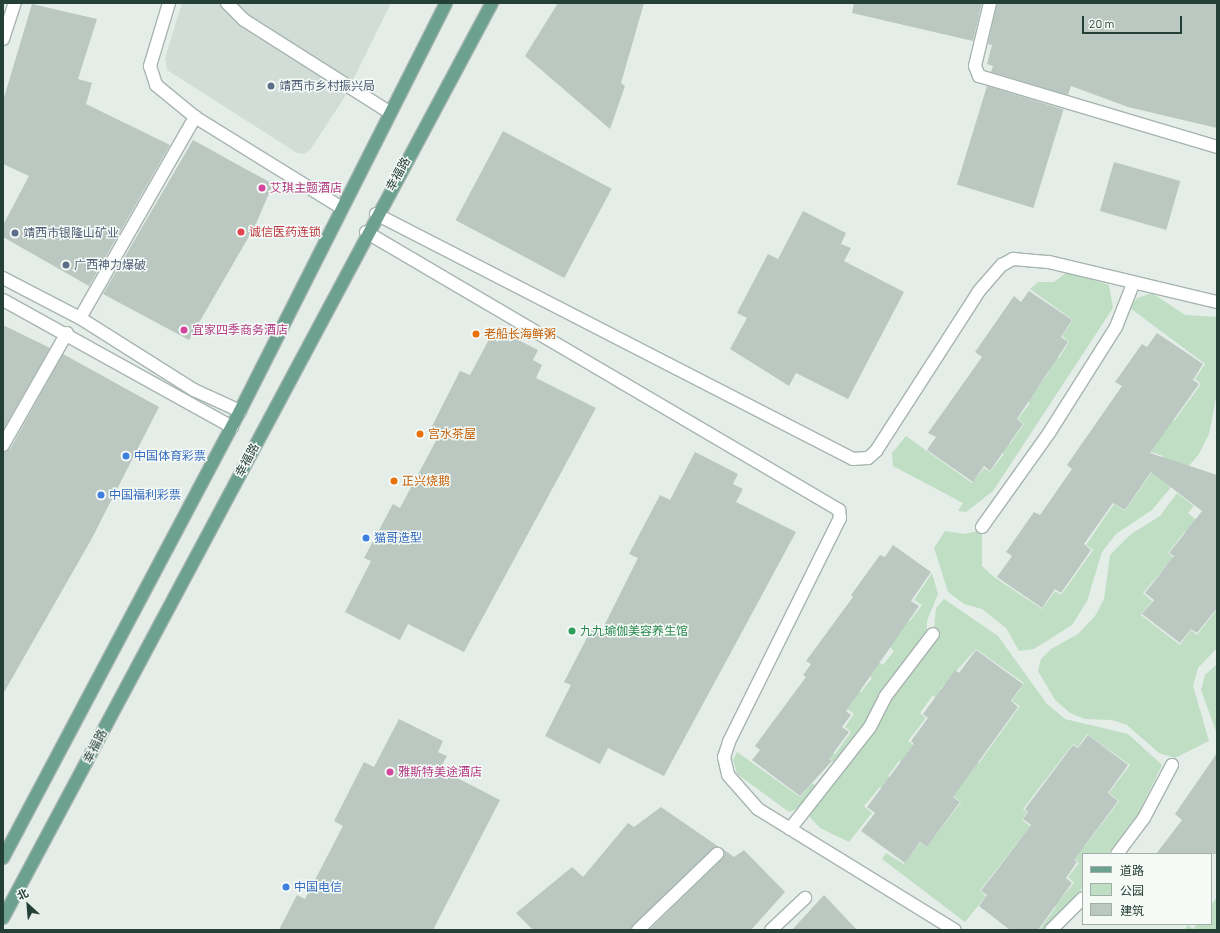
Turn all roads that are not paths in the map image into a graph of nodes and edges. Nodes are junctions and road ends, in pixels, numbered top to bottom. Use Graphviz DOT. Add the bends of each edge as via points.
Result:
graph roads {
  1 [pos="15,3"];
  2 [pos="169,3"];
  3 [pos="227,3"];
  4 [pos="446,3"];
  5 [pos="492,3"];
  6 [pos="990,3"];
  7 [pos="3,39"];
  8 [pos="389,112"];
  9 [pos="195,117"];
  10 [pos="1217,147"];
  11 [pos="342,208"];
  12 [pos="376,214"];
  13 [pos="366,232"];
  14 [pos="3,278"];
  15 [pos="1133,284"];
  16 [pos="3,300"];
  17 [pos="1217,302"];
  18 [pos="80,318"];
  19 [pos="67,333"];
  20 [pos="240,411"];
  21 [pos="232,427"];
  22 [pos="3,445"];
  23 [pos="982,527"];
  24 [pos="933,634"];
  25 [pos="1172,765"];
  26 [pos="790,829"];
  27 [pos="1118,853"];
  28 [pos="717,854"];
  29 [pos="3,858"];
  30 [pos="805,898"];
  31 [pos="1082,899"];
  32 [pos="3,918"];
  33 [pos="638,930"];
  34 [pos="771,930"];
  35 [pos="955,930"];
  36 [pos="1051,930"];
  1 -- 7 [label="street"];
  2 -- 9 [label="street" via="150,66 156,85"];
  3 -- 8 [label="street" via="244,20"];
  4 -- 8 [label="main road"];
  5 -- 12 [label="main road, 幸福路"];
  6 -- 10 [label="street" via="975,66 979,76"];
  8 -- 11 [label="main road"];
  9 -- 11 [label="street"];
  9 -- 18 [label="street"];
  11 -- 20 [label="main road"];
  12 -- 13 [label="main road, 幸福路"];
  12 -- 15 [label="street" via="853,460 868,458 876,450 979,291 1002,265 1013,259 1031,258"];
  13 -- 26 [label="street" via="839,510 840,518 724,757 728,774 737,788 758,808"];
  13 -- 32 [label="main road, 幸福路"];
  14 -- 18 [label="street"];
  15 -- 17 [label="street"];
  15 -- 23 [label="street" via="1116,327 1049,433"];
  16 -- 19 [label="street"];
  18 -- 20 [label="street" via="194,390"];
  19 -- 21 [label="street"];
  19 -- 22 [label="street"];
  20 -- 21 [label="main road"];
  21 -- 29 [label="main road"];
  24 -- 26 [label="street" via="885,697 870,727"];
  25 -- 27 [label="street" via="1144,818"];
  26 -- 35 [label="street"];
  28 -- 33 [label="street"];
  30 -- 34 [label="street"];
  31 -- 36 [label="street"];
}
